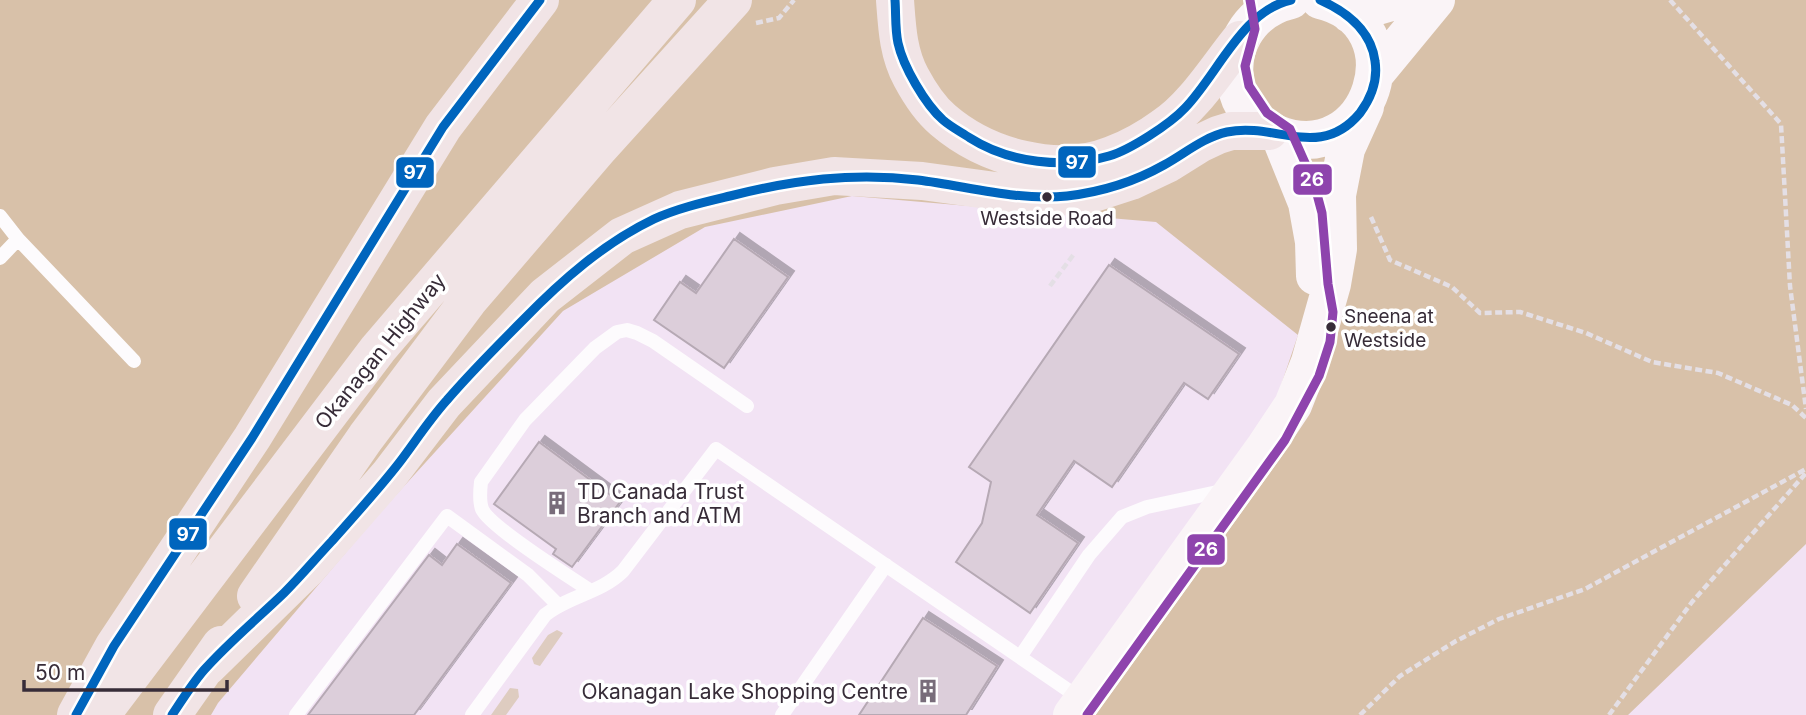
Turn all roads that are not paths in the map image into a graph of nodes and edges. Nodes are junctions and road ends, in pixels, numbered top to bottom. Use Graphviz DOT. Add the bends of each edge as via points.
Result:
graph roads {
  1 [pos="540,0"];
  2 [pos="677,0"];
  3 [pos="733,0"];
  4 [pos="895,0"];
  5 [pos="1291,0"];
  6 [pos="1398,0"];
  7 [pos="1436,0"];
  8 [pos="1337,6"];
  9 [pos="1240,24"];
  10 [pos="1370,90"];
  11 [pos="1275,133"];
  12 [pos="0,216"];
  13 [pos="18,239"];
  14 [pos="0,258"];
  15 [pos="1322,320"];
  16 [pos="134,360"];
  17 [pos="747,406"];
  18 [pos="1237,487"];
  19 [pos="886,565"];
  20 [pos="591,591"];
  21 [pos="558,604"];
  22 [pos="1020,657"];
  23 [pos="207,667"];
  24 [pos="1077,707"];
  25 [pos="76,715"];
  26 [pos="101,715"];
  27 [pos="172,715"];
  28 [pos="296,715"];
  29 [pos="472,715"];
  30 [pos="782,715"];
  1 -- 25 [label="highway" via="443,127 252,438 114,646"];
  2 -- 26 [label="highway, Okanagan Highway" via="378,349"];
  3 -- 23 [label="highway, Okanagan Highway" via="468,301 366,437"];
  4 -- 9 [label="highway" via="898,42 910,76 942,119 981,145 1044,162 1074,163 1111,156 1166,125 1186,107"];
  5 -- 9 [label="street"];
  6 -- 8 [label="street"];
  7 -- 10 [label="street"];
  8 -- 10 [label="street" via="1361,26 1370,41 1374,57"];
  9 -- 11 [label="street" via="1233,76 1239,98 1251,116"];
  10 -- 11 [label="street" via="1348,125 1327,136 1303,140"];
  10 -- 15 [label="street" via="1346,149 1337,195 1338,249"];
  11 -- 15 [label="street" via="1307,203"];
  11 -- 23 [label="highway" via="1231,131 1218,135 1140,176 1094,193 1046,198 922,181 834,176 680,209 622,236 545,296 444,403 307,569"];
  12 -- 13 [label="lane"];
  13 -- 14 [label="lane"];
  13 -- 16 [label="lane"];
  15 -- 18 [label="street" via="1293,405"];
  17 -- 20 [label="lane" via="653,341 628,330 607,337 524,420 481,482 482,509 498,526"];
  18 -- 22 [label="lane" via="1122,517 1089,555"];
  18 -- 24 [label="street"];
  19 -- 20 [label="lane" via="716,449 623,571"];
  19 -- 22 [label="lane"];
  19 -- 30 [label="lane"];
  20 -- 21 [label="lane"];
  21 -- 28 [label="lane" via="500,553 447,516"];
  21 -- 29 [label="lane" via="545,615"];
  22 -- 24 [label="lane"];
  23 -- 27 [label="highway, Okanagan Highway"];
}
